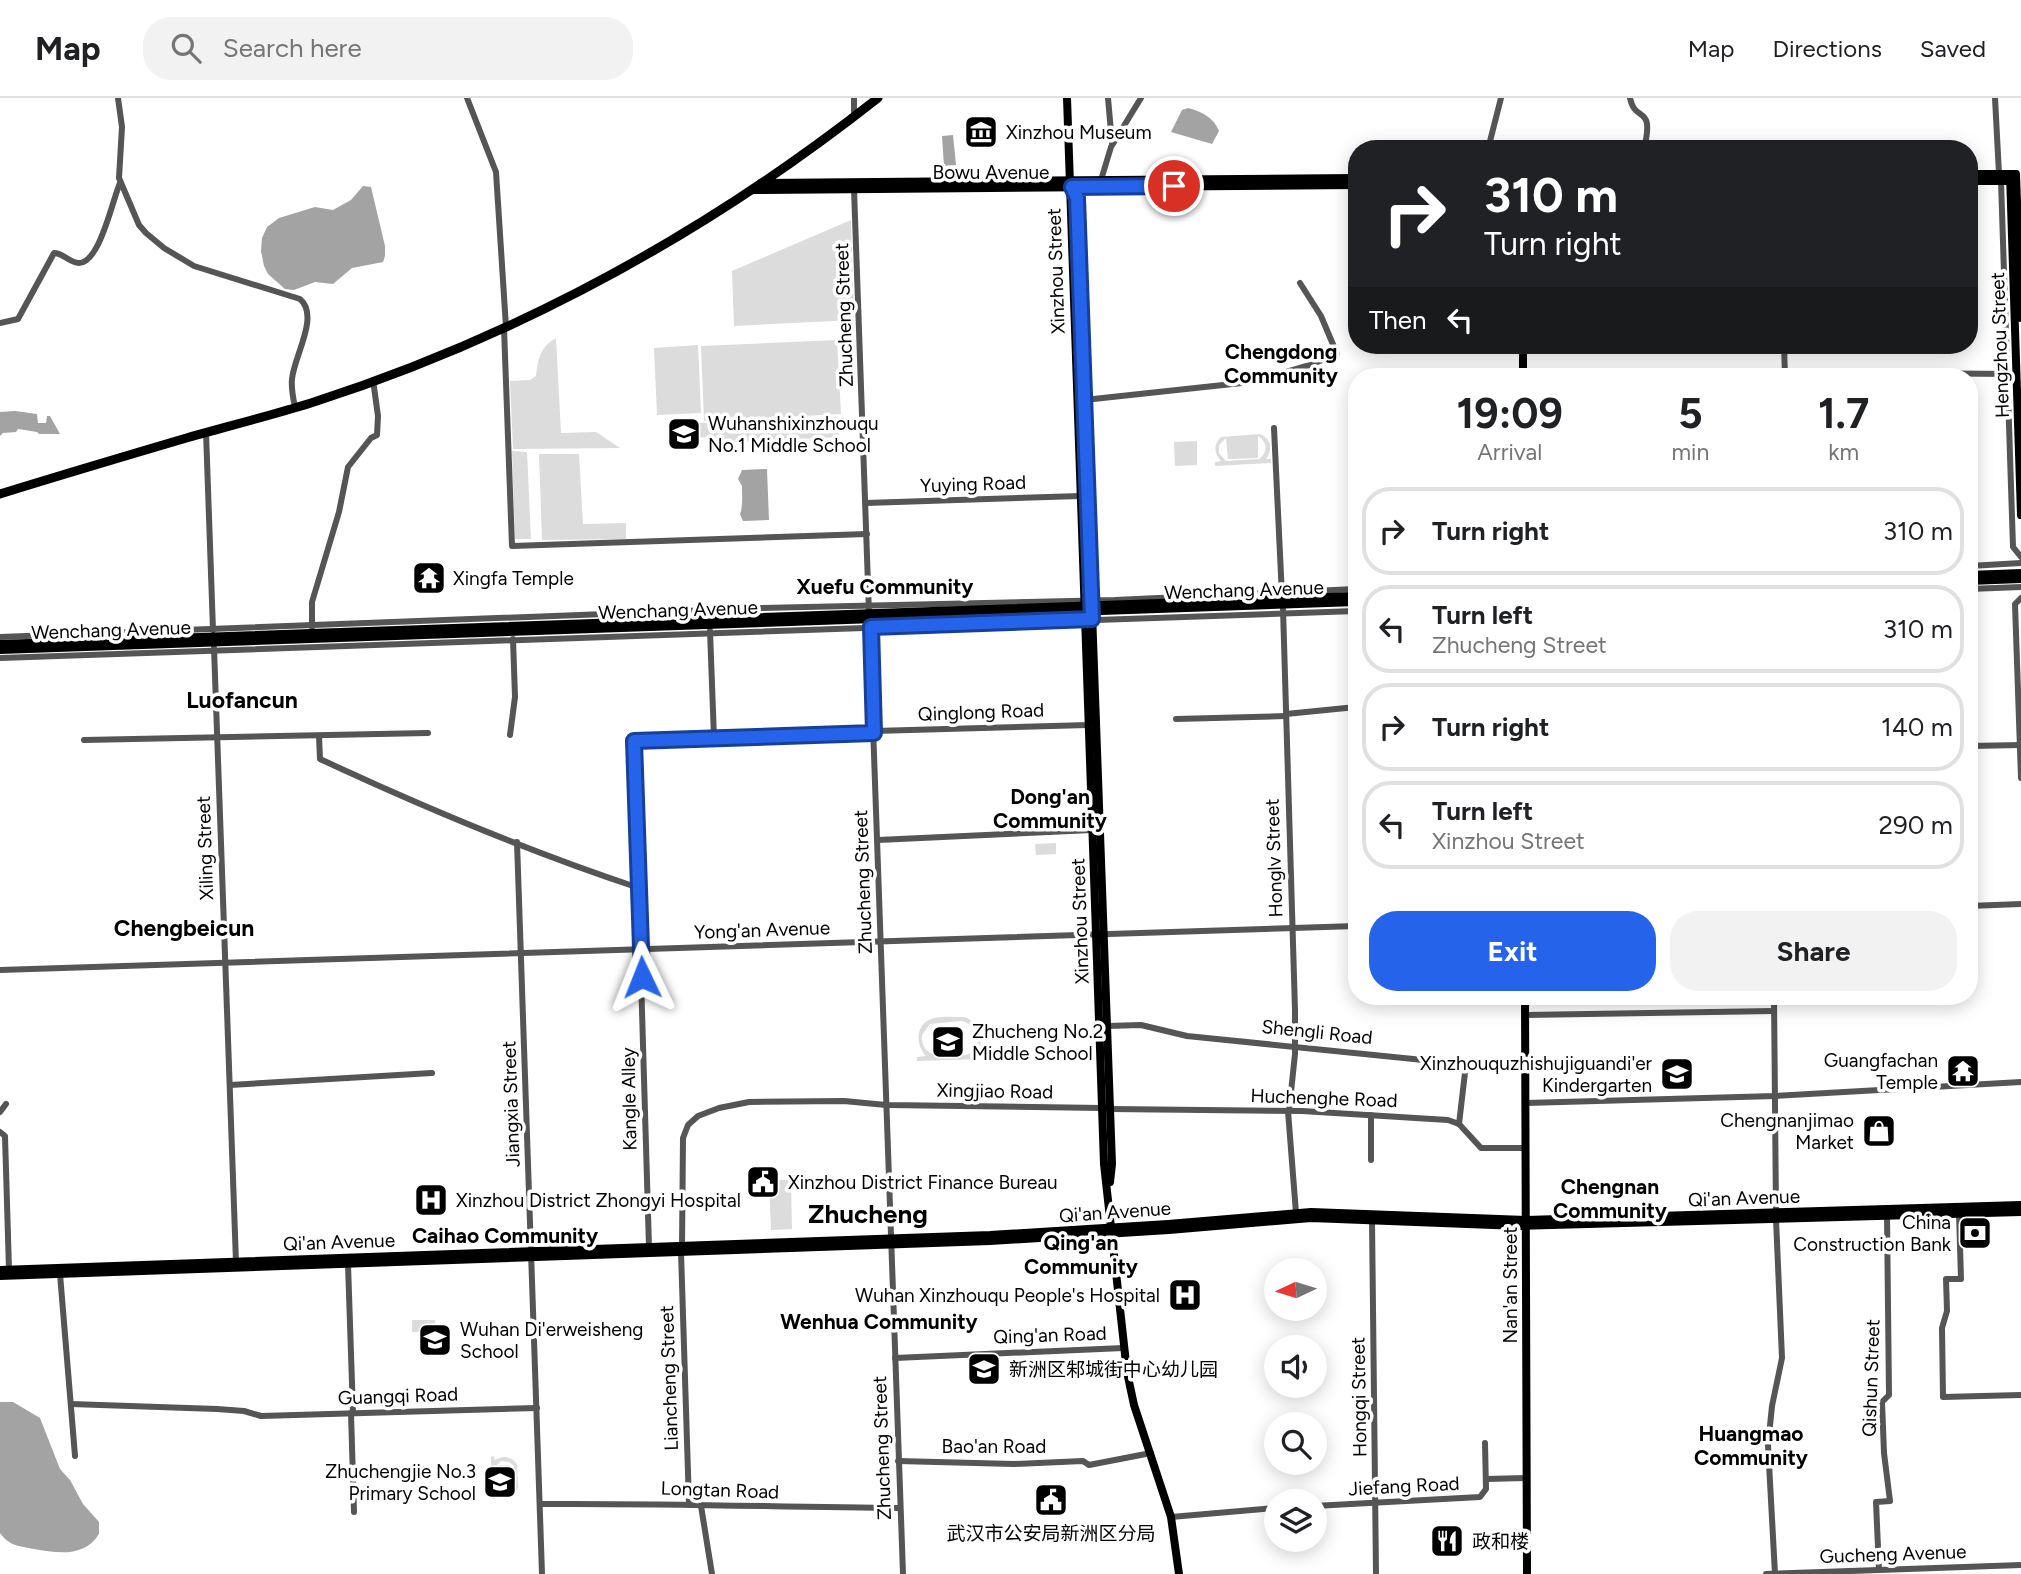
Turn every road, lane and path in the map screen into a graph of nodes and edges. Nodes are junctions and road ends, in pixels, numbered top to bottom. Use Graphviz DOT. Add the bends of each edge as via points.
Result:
graph roads {
  1 [pos="118,98"];
  2 [pos="467,98"];
  3 [pos="854,98"];
  4 [pos="878,98"];
  5 [pos="1067,98"];
  6 [pos="1108,98"];
  7 [pos="1141,98"];
  8 [pos="1501,98"];
  9 [pos="1630,98"];
  10 [pos="1995,98"];
  11 [pos="854,116"];
  12 [pos="1490,140"];
  13 [pos="1646,140"];
  14 [pos="1112,144"];
  15 [pos="1978,175"];
  16 [pos="2012,177"];
  17 [pos="1348,178"];
  18 [pos="1101,180"];
  19 [pos="1978,180"];
  20 [pos="120,183"];
  21 [pos="761,183"];
  22 [pos="1071,184"];
  23 [pos="1348,185"];
  24 [pos="854,188"];
  25 [pos="752,190"];
  26 [pos="1300,283"];
  27 [pos="2021,318"];
  28 [pos="0,323"];
  29 [pos="505,328"];
  30 [pos="1978,374"];
  31 [pos="2012,374"];
  32 [pos="373,380"];
  33 [pos="1084,400"];
  34 [pos="295,407"];
  35 [pos="1274,428"];
  36 [pos="206,432"];
  37 [pos="1,492"];
  38 [pos="1080,496"];
  39 [pos="866,503"];
  40 [pos="2021,515"];
  41 [pos="867,534"];
  42 [pos="2021,557"];
  43 [pos="2021,563"];
  44 [pos="1978,565"];
  45 [pos="2021,573"];
  46 [pos="1978,575"];
  47 [pos="2021,579"];
  48 [pos="1978,581"];
  49 [pos="2021,587"];
  50 [pos="1978,589"];
  51 [pos="1348,590"];
  52 [pos="1348,597"];
  53 [pos="2021,598"];
  54 [pos="1282,602"];
  55 [pos="1348,602"];
  56 [pos="1088,609"];
  57 [pos="1348,610"];
  58 [pos="870,616"];
  59 [pos="312,628"];
  60 [pos="709,629"];
  61 [pos="513,636"];
  62 [pos="0,637"];
  63 [pos="214,639"];
  64 [pos="0,644"];
  65 [pos="0,650"];
  66 [pos="0,658"];
  67 [pos="1348,708"];
  68 [pos="1286,715"];
  69 [pos="1176,719"];
  70 [pos="1088,725"];
  71 [pos="874,732"];
  72 [pos="428,733"];
  73 [pos="510,735"];
  74 [pos="319,736"];
  75 [pos="217,738"];
  76 [pos="714,738"];
  77 [pos="84,740"];
  78 [pos="634,741"];
  79 [pos="2021,745"];
  80 [pos="1978,746"];
  81 [pos="2021,778"];
  82 [pos="1092,830"];
  83 [pos="878,839"];
  84 [pos="517,842"];
  85 [pos="639,888"];
  86 [pos="2021,904"];
  87 [pos="1978,906"];
  88 [pos="1348,926"];
  89 [pos="1292,928"];
  90 [pos="1100,935"];
  91 [pos="881,942"];
  92 [pos="641,950"];
  93 [pos="521,953"];
  94 [pos="225,962"];
  95 [pos="0,970"];
  96 [pos="1525,1005"];
  97 [pos="1774,1005"];
  98 [pos="1774,1011"];
  99 [pos="1525,1015"];
  100 [pos="1107,1026"];
  101 [pos="1295,1045"];
  102 [pos="1466,1064"];
  103 [pos="1526,1064"];
  104 [pos="432,1073"];
  105 [pos="2021,1082"];
  106 [pos="230,1085"];
  107 [pos="1775,1096"];
  108 [pos="1526,1103"];
  109 [pos="6,1104"];
  110 [pos="886,1105"];
  111 [pos="1106,1109"];
  112 [pos="1289,1111"];
  113 [pos="0,1112"];
  114 [pos="1371,1115"];
  115 [pos="1459,1124"];
  116 [pos="0,1132"];
  117 [pos="1526,1148"];
  118 [pos="1371,1160"];
  119 [pos="2020,1208"];
  120 [pos="1296,1213"];
  121 [pos="1959,1213"];
  122 [pos="1776,1216"];
  123 [pos="1886,1216"];
  124 [pos="1372,1220"];
  125 [pos="1526,1223"];
  126 [pos="1112,1231"];
  127 [pos="891,1241"];
  128 [pos="649,1247"];
  129 [pos="681,1249"];
  130 [pos="532,1254"];
  131 [pos="236,1262"];
  132 [pos="348,1264"];
  133 [pos="4,1270"];
  134 [pos="60,1274"];
  135 [pos="0,1276"];
  136 [pos="1123,1348"];
  137 [pos="895,1358"];
  138 [pos="2021,1395"];
  139 [pos="71,1404"];
  140 [pos="537,1408"];
  141 [pos="352,1413"];
  142 [pos="1485,1443"];
  143 [pos="1150,1453"];
  144 [pos="75,1456"];
  145 [pos="898,1461"];
  146 [pos="1527,1478"];
  147 [pos="1486,1479"];
  148 [pos="1375,1502"];
  149 [pos="540,1504"];
  150 [pos="689,1504"];
  151 [pos="1327,1505"];
  152 [pos="701,1506"];
  153 [pos="900,1508"];
  154 [pos="1264,1509"];
  155 [pos="354,1511"];
  156 [pos="1171,1517"];
  157 [pos="2021,1565"];
  158 [pos="1877,1571"];
  159 [pos="542,1574"];
  160 [pos="712,1574"];
  161 [pos="902,1574"];
  162 [pos="1179,1574"];
  163 [pos="1376,1574"];
  164 [pos="1527,1574"];
  165 [pos="1766,1574"];
  166 [pos="1775,1574"];
  1 -- 20 [label="street"];
  2 -- 29 [label="street" via="496,172"];
  3 -- 11 [label="street"];
  4 -- 11 [label="highway"];
  5 -- 22 [label="main road"];
  6 -- 14 [label="street"];
  7 -- 14 [label="street"];
  8 -- 12 [label="street"];
  9 -- 13 [label="street" via="1649,125"];
  10 -- 16 [label="street"];
  11 -- 21 [label="highway"];
  14 -- 18 [label="street"];
  15 -- 16 [label="main road"];
  16 -- 19 [label="main road"];
  16 -- 27 [label="main road, Hengzhou Street"];
  16 -- 31 [label="main road, Hengzhou Street"];
  17 -- 18 [label="main road, Bowu Avenue"];
  18 -- 22 [label="main road, Bowu Avenue"];
  20 -- 28 [label="street" via="104,234 88,257 77,263 54,253 18,319"];
  20 -- 34 [label="street" via="142,229 174,255 305,303 309,317 291,380"];
  21 -- 22 [label="main road, Bowu Avenue"];
  21 -- 25 [label="highway"];
  22 -- 23 [label="main road, Bowu Avenue"];
  22 -- 24 [label="main road, Bowu Avenue"];
  22 -- 33 [label="main road, Xinzhou Street" via="1077,198"];
  22 -- 38 [label="main road, Xinzhou Street"];
  24 -- 25 [label="main road, Bowu Avenue"];
  24 -- 39 [label="street, Zhucheng Street"];
  25 -- 29 [label="highway" via="646,257"];
  26 -- 33 [label="street" via="1337,354 1251,382"];
  29 -- 32 [label="highway"];
  29 -- 41 [label="street" via="512,545"];
  30 -- 31 [label="street"];
  31 -- 40 [label="main road, Hengzhou Street"];
  31 -- 42 [label="street" via="2013,547"];
  32 -- 34 [label="highway"];
  32 -- 59 [label="street" via="377,435 348,467 312,602"];
  33 -- 56 [label="main road, Xinzhou Street"];
  34 -- 36 [label="highway"];
  35 -- 54 [label="street, Honglv Street"];
  36 -- 37 [label="highway"];
  36 -- 63 [label="street, Xiling Street"];
  38 -- 39 [label="street, Yuying Road"];
  38 -- 56 [label="main road, Xinzhou Street"];
  39 -- 41 [label="street, Zhucheng Street"];
  41 -- 58 [label="street, Zhucheng Street"];
  43 -- 44 [label="street"];
  45 -- 46 [label="main road"];
  47 -- 48 [label="main road"];
  49 -- 50 [label="street"];
  51 -- 54 [label="street"];
  52 -- 54 [label="main road, Wenchang Avenue"];
  53 -- 79 [label="street" via="2015,604"];
  54 -- 55 [label="main road, Wenchang Avenue"];
  54 -- 56 [label="main road, Wenchang Avenue"];
  54 -- 57 [label="street"];
  54 -- 68 [label="street, Honglv Street"];
  56 -- 58 [label="main road, Wenchang Avenue"];
  56 -- 58 [label="street"];
  56 -- 70 [label="main road, Xinzhou Street"];
  56 -- 90 [label="main road, Xinzhou Street"];
  58 -- 59 [label="main road, Wenchang Avenue"];
  58 -- 60 [label="main road, Wenchang Avenue"];
  58 -- 71 [label="street, Zhucheng Street"];
  59 -- 63 [label="main road, Wenchang Avenue"];
  60 -- 61 [label="main road, Wenchang Avenue"];
  60 -- 76 [label="street"];
  61 -- 63 [label="main road, Wenchang Avenue"];
  61 -- 73 [label="street" via="515,697"];
  62 -- 63 [label="street"];
  63 -- 64 [label="main road, Wenchang Avenue"];
  63 -- 65 [label="main road, Wenchang Avenue"];
  63 -- 66 [label="street"];
  63 -- 75 [label="street, Xiling Street"];
  67 -- 68 [label="street"];
  68 -- 69 [label="street"];
  68 -- 89 [label="street, Honglv Street"];
  70 -- 71 [label="street, Qinglong Road"];
  70 -- 82 [label="main road, Xinzhou Street"];
  71 -- 76 [label="street, Qinglong Road"];
  71 -- 83 [label="street, Zhucheng Street"];
  72 -- 74 [label="street"];
  74 -- 75 [label="street"];
  74 -- 84 [label="street" via="320,759"];
  75 -- 77 [label="street"];
  75 -- 94 [label="street, Xiling Street"];
  76 -- 78 [label="street, Qinglong Road"];
  78 -- 85 [label="street, Kangle Alley"];
  79 -- 80 [label="street"];
  79 -- 81 [label="street"];
  82 -- 83 [label="street"];
  82 -- 90 [label="main road, Xinzhou Street"];
  83 -- 91 [label="street, Zhucheng Street"];
  84 -- 85 [label="street"];
  84 -- 93 [label="street, Jiangxia Street"];
  85 -- 92 [label="street, Kangle Alley"];
  86 -- 87 [label="street"];
  88 -- 89 [label="street, Yong'an Avenue"];
  89 -- 90 [label="street, Yong'an Avenue"];
  89 -- 101 [label="street, Honglv Street"];
  90 -- 91 [label="street, Yong'an Avenue"];
  90 -- 100 [label="main road, Xinzhou Street"];
  90 -- 111 [label="main road, Xinzhou Street"];
  91 -- 92 [label="street, Yong'an Avenue"];
  91 -- 110 [label="street, Zhucheng Street"];
  92 -- 93 [label="street, Yong'an Avenue"];
  92 -- 128 [label="street, Kangle Alley"];
  93 -- 94 [label="street, Yong'an Avenue"];
  93 -- 130 [label="street, Jiangxia Street"];
  94 -- 95 [label="street, Yong'an Avenue"];
  94 -- 106 [label="street, Xiling Street"];
  96 -- 99 [label="main road, Nan'an Street"];
  97 -- 98 [label="street"];
  98 -- 99 [label="street"];
  98 -- 107 [label="street"];
  99 -- 103 [label="main road, Nan'an Street"];
  100 -- 101 [label="street, Shengli Road" via="1141,1025 1187,1036"];
  100 -- 111 [label="main road, Xinzhou Street"];
  101 -- 102 [label="street, Shengli Road"];
  101 -- 112 [label="street, Honglv Street"];
  102 -- 103 [label="street, Shengli Road"];
  102 -- 115 [label="street"];
  103 -- 108 [label="main road, Nan'an Street"];
  104 -- 106 [label="street"];
  105 -- 107 [label="street"];
  106 -- 131 [label="street, Xiling Street"];
  107 -- 108 [label="street"];
  107 -- 122 [label="street"];
  108 -- 117 [label="main road, Nan'an Street"];
  109 -- 113 [label="street"];
  110 -- 111 [label="street, Xingjiao Road"];
  110 -- 127 [label="street, Zhucheng Street"];
  110 -- 129 [label="street, Liancheng Street" via="749,1102 698,1116 688,1125 682,1143"];
  111 -- 112 [label="street, Huchenghe Road"];
  111 -- 126 [label="main road, Xinzhou Street"];
  112 -- 114 [label="street, Huchenghe Road"];
  112 -- 120 [label="street, Honglv Street"];
  114 -- 115 [label="street, Huchenghe Road"];
  114 -- 118 [label="street"];
  115 -- 117 [label="street" via="1481,1147"];
  116 -- 133 [label="street" via="5,1136"];
  117 -- 125 [label="main road, Nan'an Street"];
  119 -- 121 [label="main road, Qi'an Avenue"];
  119 -- 122 [label="main road, Qi'an Avenue"];
  120 -- 125 [label="main road, Qi'an Avenue"];
  120 -- 126 [label="main road, Qi'an Avenue"];
  121 -- 123 [label="main road, Qi'an Avenue"];
  121 -- 138 [label="street" via="1961,1279 1946,1279 1947,1311 1941,1328 1944,1397"];
  122 -- 123 [label="main road, Qi'an Avenue"];
  122 -- 125 [label="main road, Qi'an Avenue"];
  122 -- 166 [label="street" via="1782,1358 1768,1445"];
  123 -- 158 [label="street, Qishun Street" via="1889,1395 1882,1402 1889,1501 1876,1502"];
  124 -- 125 [label="main road, Qi'an Avenue"];
  124 -- 126 [label="main road, Qi'an Avenue" via="1296,1219"];
  124 -- 148 [label="street, Hongqi Street"];
  125 -- 146 [label="main road, Nan'an Street"];
  126 -- 127 [label="main road, Qi'an Avenue"];
  126 -- 136 [label="main road, Xinzhou Street"];
  127 -- 129 [label="main road, Qi'an Avenue"];
  127 -- 137 [label="street, Zhucheng Street"];
  128 -- 129 [label="main road, Qi'an Avenue"];
  128 -- 130 [label="main road, Qi'an Avenue"];
  129 -- 130 [label="main road, Qi'an Avenue"];
  129 -- 150 [label="street, Liancheng Street"];
  130 -- 131 [label="main road, Qi'an Avenue"];
  130 -- 132 [label="main road, Qi'an Avenue"];
  130 -- 140 [label="street, Jiangxia Street"];
  131 -- 133 [label="main road, Qi'an Avenue"];
  132 -- 134 [label="main road, Qi'an Avenue"];
  132 -- 141 [label="street"];
  134 -- 135 [label="main road, Qi'an Avenue"];
  134 -- 139 [label="street"];
  136 -- 137 [label="street, Qing'an Road"];
  136 -- 143 [label="main road, Xinzhou Street" via="1134,1405"];
  137 -- 145 [label="street, Zhucheng Street"];
  139 -- 141 [label="street, Guangqi Road" via="217,1409 261,1416"];
  139 -- 144 [label="street"];
  140 -- 141 [label="street, Guangqi Road"];
  140 -- 149 [label="street, Jiangxia Street"];
  141 -- 155 [label="street"];
  142 -- 147 [label="street, Jiefang Road"];
  143 -- 145 [label="street, Bao'an Road" via="1088,1465 1083,1461"];
  143 -- 156 [label="main road, Xinzhou Street"];
  145 -- 153 [label="street, Zhucheng Street"];
  146 -- 147 [label="street"];
  146 -- 164 [label="main road, Nan'an Street"];
  147 -- 148 [label="street, Jiefang Road" via="1485,1493 1478,1498"];
  148 -- 151 [label="street, Jiefang Road"];
  148 -- 163 [label="street, Hongqi Street"];
  149 -- 150 [label="street, Longtan Road"];
  149 -- 159 [label="street, Jiangxia Street"];
  150 -- 152 [label="street, Longtan Road"];
  152 -- 153 [label="street, Longtan Road"];
  152 -- 160 [label="street"];
  153 -- 161 [label="street, Zhucheng Street"];
  154 -- 156 [label="street"];
  156 -- 162 [label="main road, Xinzhou Street"];
  157 -- 158 [label="street, Gucheng Avenue"];
  158 -- 166 [label="street, Gucheng Avenue"];
  165 -- 166 [label="street, Gucheng Avenue"];
}
